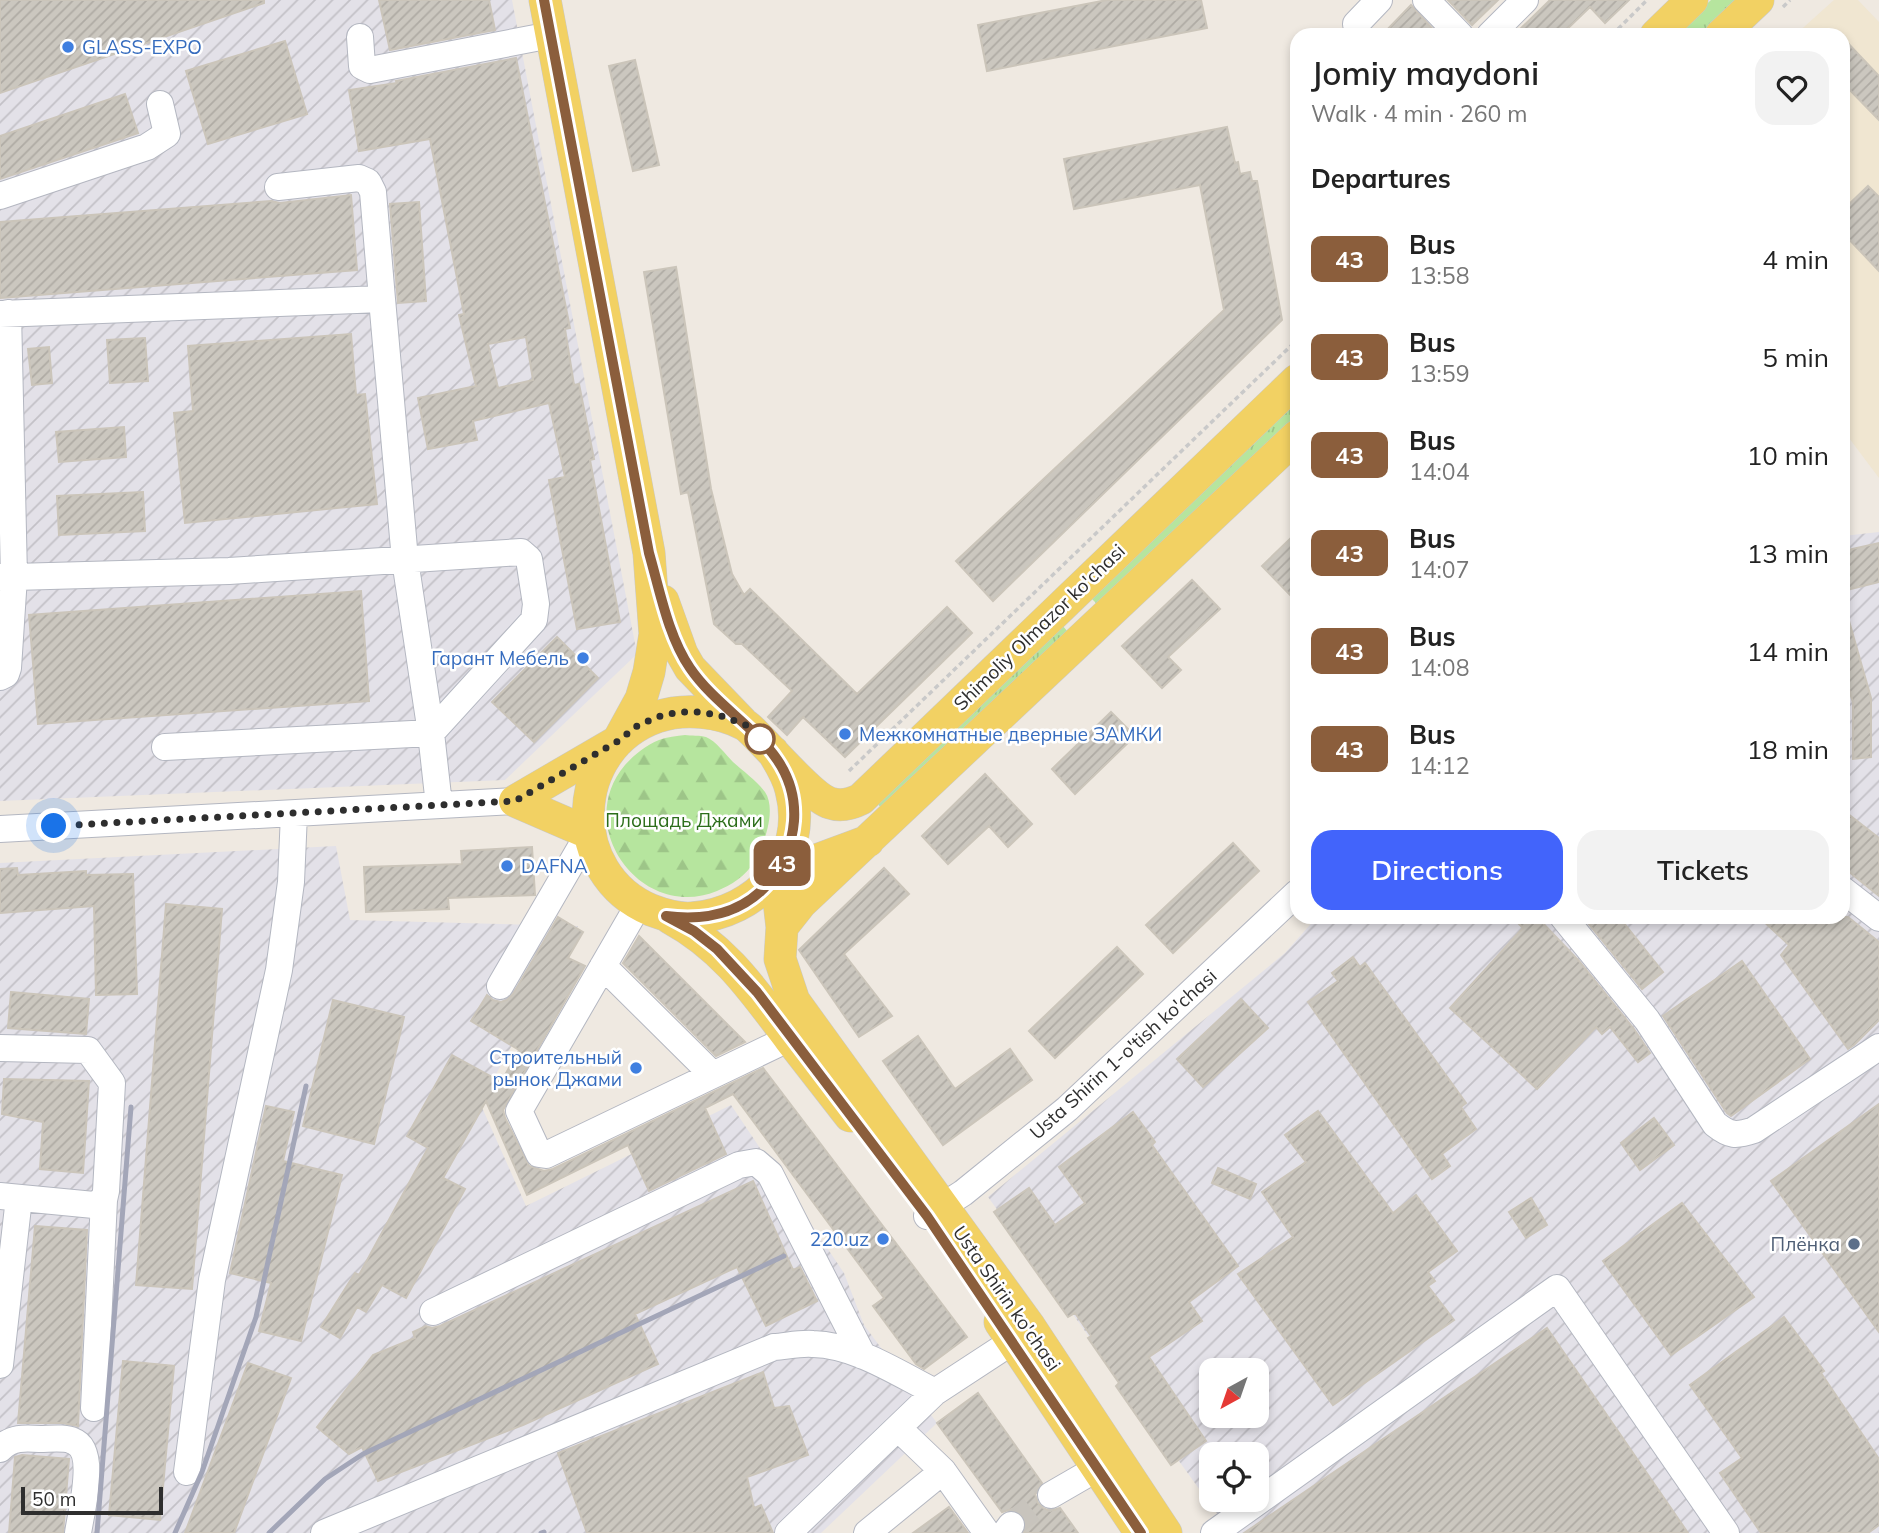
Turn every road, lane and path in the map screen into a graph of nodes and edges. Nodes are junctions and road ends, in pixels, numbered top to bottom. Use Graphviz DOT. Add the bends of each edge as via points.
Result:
graph roads {
  1 [pos="544,0"];
  2 [pos="1379,0"];
  3 [pos="1426,0"];
  4 [pos="1525,0"];
  5 [pos="1647,0"];
  6 [pos="1692,0"];
  7 [pos="1758,0"];
  8 [pos="1356,24"];
  9 [pos="1453,28"];
  10 [pos="1497,28"];
  11 [pos="1619,28"];
  12 [pos="1663,28"];
  13 [pos="1728,28"];
  14 [pos="551,35"];
  15 [pos="360,37"];
  16 [pos="160,104"];
  17 [pos="278,187"];
  18 [pos="0,196"];
  19 [pos="382,299"];
  20 [pos="4,313"];
  21 [pos="1290,347"];
  22 [pos="1290,387"];
  23 [pos="1290,443"];
  24 [pos="649,553"];
  25 [pos="405,560"];
  26 [pos="7,577"];
  27 [pos="1066,602"];
  28 [pos="1092,629"];
  29 [pos="0,677"];
  30 [pos="746,725"];
  31 [pos="431,733"];
  32 [pos="618,741"];
  33 [pos="164,747"];
  34 [pos="773,752"];
  35 [pos="849,771"];
  36 [pos="515,801"];
  37 [pos="439,805"];
  38 [pos="294,814"];
  39 [pos="0,829"];
  40 [pos="589,833"];
  41 [pos="868,841"];
  42 [pos="776,875"];
  43 [pos="1850,895"];
  44 [pos="1290,900"];
  45 [pos="652,910"];
  46 [pos="1879,918"];
  47 [pos="1569,924"];
  48 [pos="782,927"];
  49 [pos="603,966"];
  50 [pos="500,986"];
  51 [pos="801,1031"];
  52 [pos="1879,1047"];
  53 [pos="0,1048"];
  54 [pos="713,1075"];
  55 [pos="10,1197"];
  56 [pos="104,1200"];
  57 [pos="935,1211"];
  58 [pos="433,1312"];
  59 [pos="1021,1334"];
  60 [pos="863,1356"];
  61 [pos="0,1365"];
  62 [pos="935,1392"];
  63 [pos="94,1408"];
  64 [pos="898,1428"];
  65 [pos="0,1449"];
  66 [pos="1097,1469"];
  67 [pos="943,1471"];
  68 [pos="187,1472"];
  69 [pos="1051,1495"];
  70 [pos="1001,1530"];
  71 [pos="78,1533"];
  72 [pos="324,1533"];
  73 [pos="788,1533"];
  74 [pos="867,1533"];
  75 [pos="1141,1533"];
  76 [pos="1166,1533"];
  77 [pos="1214,1533"];
  78 [pos="1726,1533"];
  1 -- 14 [label="main road"];
  2 -- 8 [label="street"];
  3 -- 9 [label="street"];
  4 -- 10 [label="street"];
  5 -- 11 [label="path"];
  6 -- 12 [label="main road"];
  7 -- 13 [label="main road"];
  14 -- 15 [label="street" via="370,70 362,66"];
  14 -- 24 [label="main road"];
  16 -- 18 [label="street" via="167,134 147,147"];
  17 -- 19 [label="street" via="359,178 368,182 373,192"];
  19 -- 20 [label="street"];
  19 -- 25 [label="street"];
  20 -- 26 [label="street"];
  21 -- 35 [label="path"];
  22 -- 27 [label="main road, Shimoliy Olmazor ko'chasi"];
  23 -- 28 [label="main road, Shimoliy Olmazor ko'chasi"];
  24 -- 30 [label="main road" via="682,654 700,681"];
  24 -- 32 [label="main road" via="655,634 649,672 641,699"];
  25 -- 26 [label="street"];
  25 -- 31 [label="street"];
  25 -- 31 [label="street" via="521,552 529,559 531,570 534,620"];
  26 -- 29 [label="street" via="8,668"];
  27 -- 28 [label="main road"];
  27 -- 34 [label="main road, Shimoliy Olmazor ko'chasi" via="851,804 821,799"];
  28 -- 41 [label="main road, Shimoliy Olmazor ko'chasi"];
  30 -- 32 [label="main road" via="721,716 678,712 637,726"];
  30 -- 34 [label="main road"];
  31 -- 33 [label="street"];
  31 -- 37 [label="street"];
  32 -- 36 [label="main road"];
  32 -- 40 [label="main road" via="605,756 589,793"];
  34 -- 42 [label="main road" via="792,791 794,812 793,833"];
  36 -- 37 [label="street"];
  36 -- 40 [label="main road"];
  37 -- 38 [label="street"];
  38 -- 39 [label="street"];
  38 -- 68 [label="street" via="291,882 279,970 212,1280"];
  40 -- 45 [label="main road" via="598,861 615,886"];
  40 -- 50 [label="street"];
  41 -- 42 [label="main road, Shimoliy Olmazor ko'chasi"];
  41 -- 48 [label="main road, Shimoliy Olmazor ko'chasi"];
  42 -- 45 [label="main road" via="748,902 709,917 687,919"];
  42 -- 48 [label="main road, Usta Shirin ko'chasi"];
  43 -- 46 [label="street"];
  44 -- 57 [label="street, Usta Shirin 1-o'tish ko'chasi" via="1067,1109"];
  45 -- 49 [label="street"];
  45 -- 51 [label="main road, Usta Shirin ko'chasi" via="694,931 717,949"];
  47 -- 52 [label="street" via="1647,1020 1715,1125 1727,1134 1738,1136 1754,1130"];
  48 -- 51 [label="main road, Usta Shirin ko'chasi" via="780,959"];
  49 -- 54 [label="street"];
  49 -- 54 [label="street" via="519,1111 539,1154 546,1155"];
  51 -- 54 [label="street"];
  51 -- 57 [label="main road, Usta Shirin ko'chasi" via="844,1073"];
  53 -- 56 [label="street" via="88,1050 112,1083"];
  55 -- 56 [label="street" via="94,1205"];
  55 -- 61 [label="street"];
  56 -- 63 [label="street"];
  57 -- 59 [label="main road, Usta Shirin ko'chasi"];
  58 -- 60 [label="street" via="738,1165 756,1162 771,1174"];
  59 -- 62 [label="street"];
  59 -- 66 [label="main road, Usta Shirin ko'chasi"];
  59 -- 76 [label="main road, Usta Shirin ko'chasi"];
  60 -- 62 [label="street"];
  60 -- 72 [label="street" via="813,1344 774,1347"];
  62 -- 64 [label="street"];
  64 -- 67 [label="street"];
  64 -- 73 [label="street"];
  65 -- 71 [label="street" via="9,1441 26,1438 73,1440 83,1448 88,1462"];
  66 -- 69 [label="street"];
  66 -- 75 [label="main road, Usta Shirin ko'chasi"];
  67 -- 70 [label="street"];
  67 -- 74 [label="street"];
  77 -- 78 [label="street" via="1557,1288"];
}
